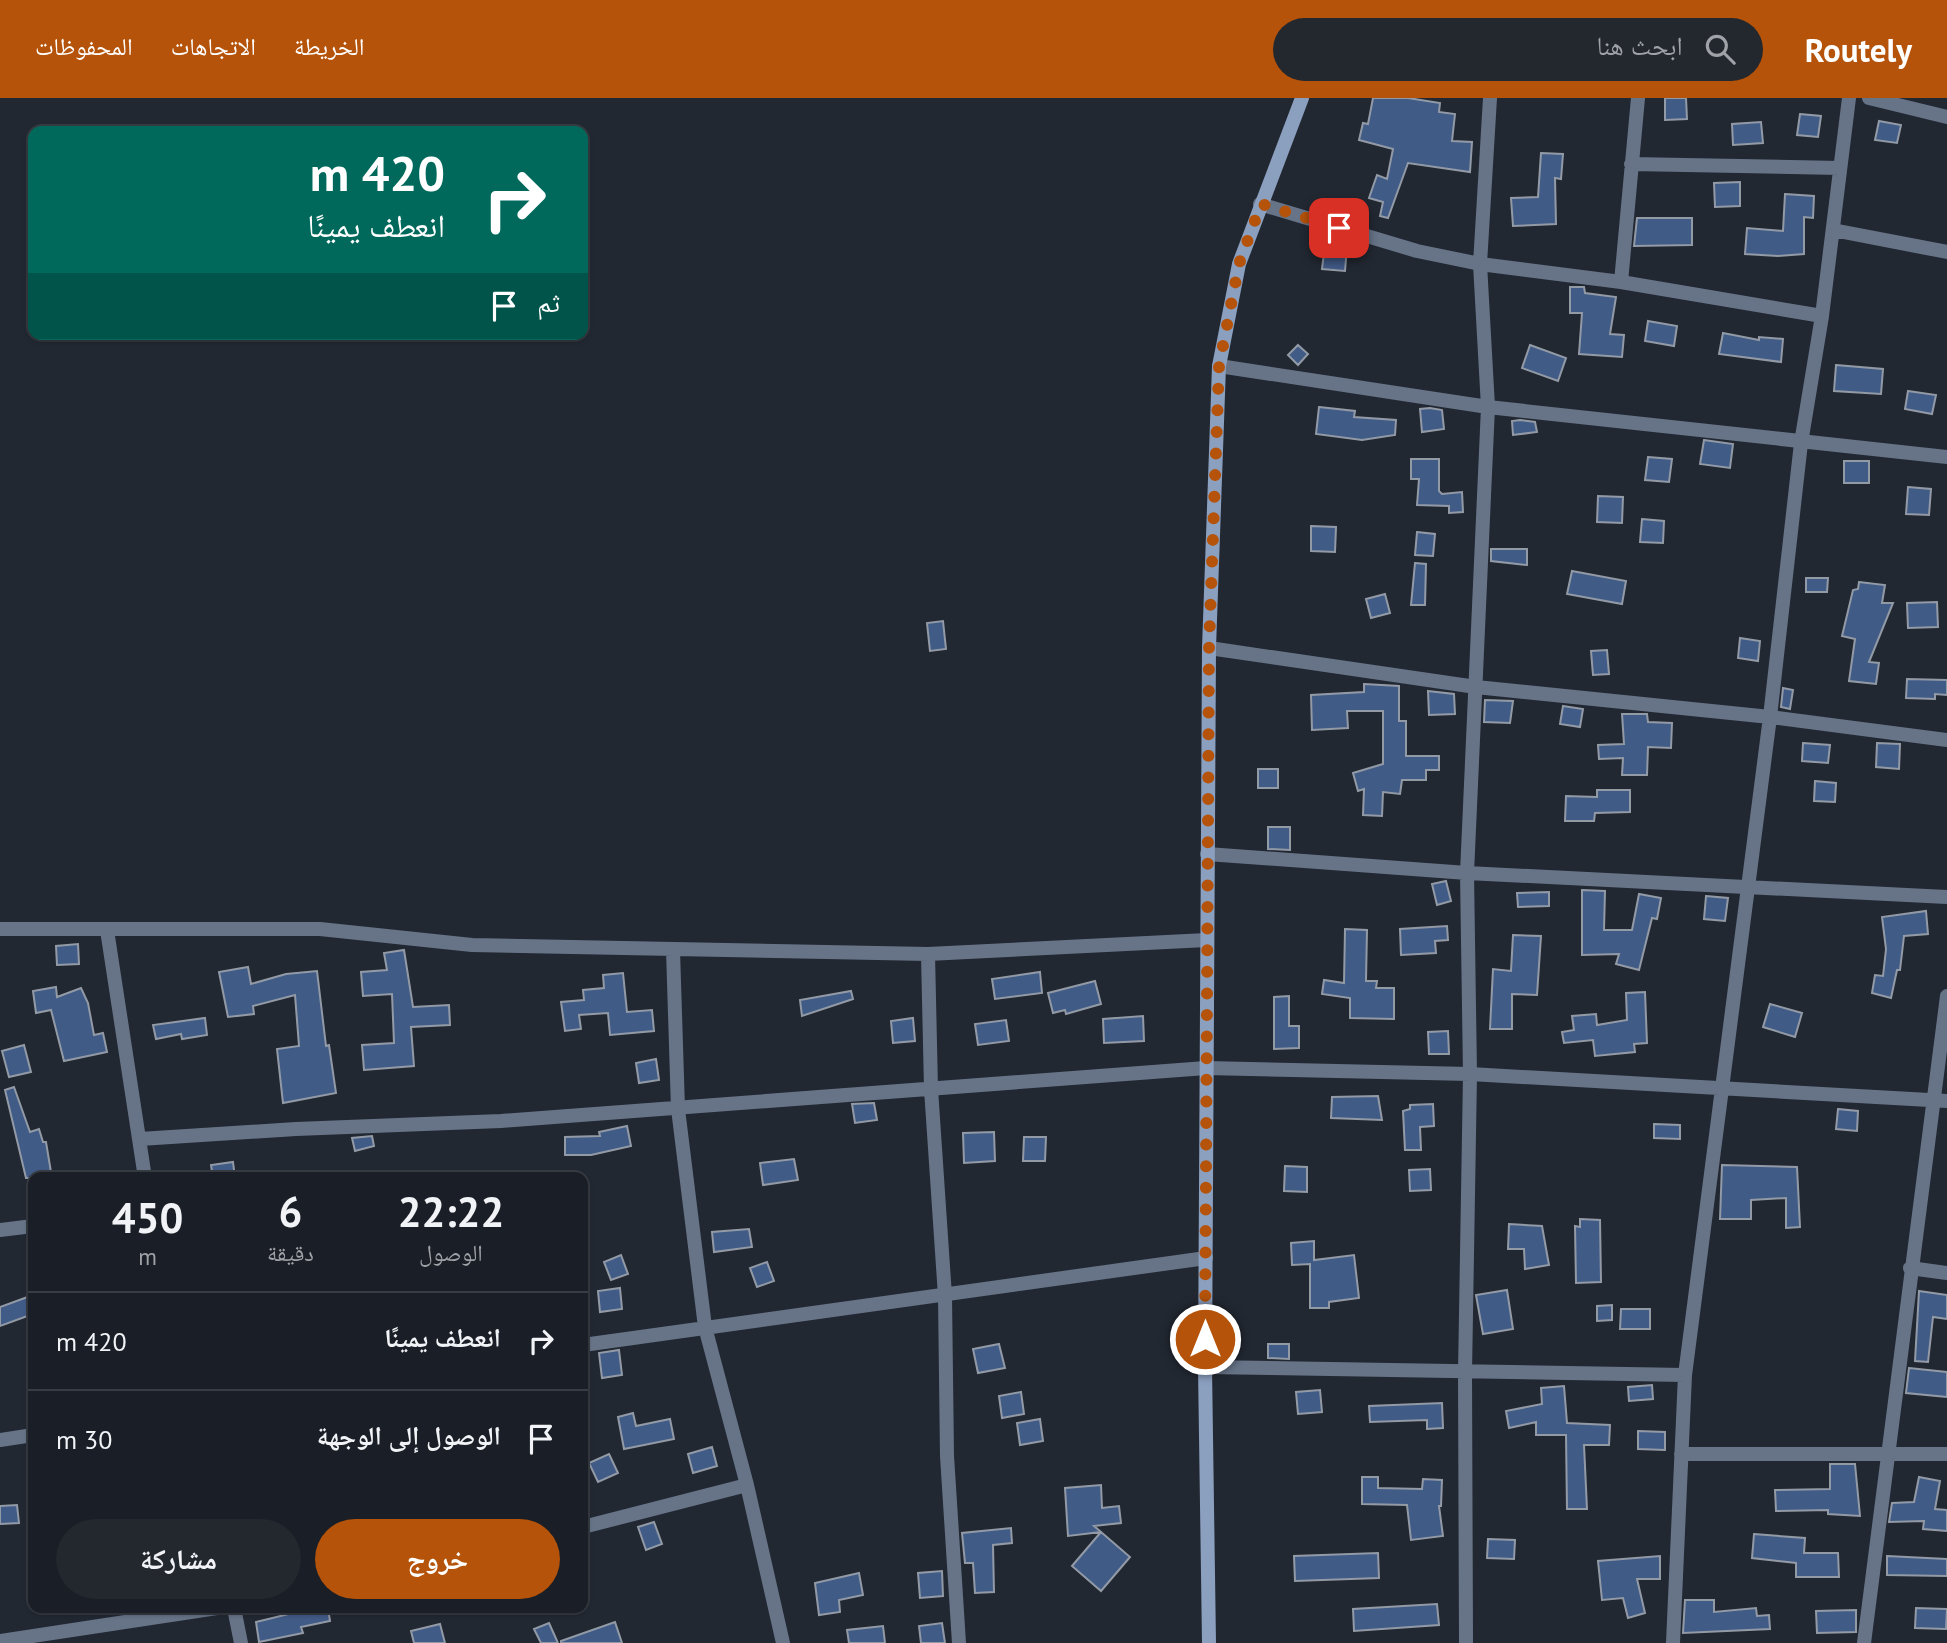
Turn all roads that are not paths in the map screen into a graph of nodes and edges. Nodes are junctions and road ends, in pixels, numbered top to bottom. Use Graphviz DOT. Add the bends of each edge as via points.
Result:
graph roads {
  1 [pos="1302,98"];
  2 [pos="1490,98"];
  3 [pos="1638,98"];
  4 [pos="1849,98"];
  5 [pos="1869,98"];
  6 [pos="1947,117"];
  7 [pos="1631,164"];
  8 [pos="1840,168"];
  9 [pos="1261,204"];
  10 [pos="1833,230"];
  11 [pos="1947,252"];
  12 [pos="1480,264"];
  13 [pos="1621,282"];
  14 [pos="1822,316"];
  15 [pos="1219,366"];
  16 [pos="1488,407"];
  17 [pos="1801,443"];
  18 [pos="1947,457"];
  19 [pos="1209,648"];
  20 [pos="1476,687"];
  21 [pos="1770,717"];
  22 [pos="1947,740"];
  23 [pos="1207,854"];
  24 [pos="1467,873"];
  25 [pos="1747,889"];
  26 [pos="1947,897"];
  27 [pos="0,929"];
  28 [pos="107,930"];
  29 [pos="1206,940"];
  30 [pos="673,950"];
  31 [pos="928,954"];
  32 [pos="1947,996"];
  33 [pos="1206,1068"];
  34 [pos="1470,1074"];
  35 [pos="931,1089"];
  36 [pos="1720,1089"];
  37 [pos="1941,1100"];
  38 [pos="678,1109"];
  39 [pos="140,1139"];
  40 [pos="144,1172"];
  41 [pos="28,1227"];
  42 [pos="0,1230"];
  43 [pos="1206,1258"];
  44 [pos="1910,1268"];
  45 [pos="1947,1273"];
  46 [pos="945,1296"];
  47 [pos="705,1327"];
  48 [pos="588,1344"];
  49 [pos="1205,1367"];
  50 [pos="1465,1373"];
  51 [pos="1685,1375"];
  52 [pos="28,1436"];
  53 [pos="0,1440"];
  54 [pos="1681,1454"];
  55 [pos="1888,1454"];
  56 [pos="1947,1454"];
  57 [pos="747,1485"];
  58 [pos="588,1526"];
  59 [pos="184,1613"];
  60 [pos="235,1613"];
  61 [pos="0,1641"];
  62 [pos="241,1643"];
  63 [pos="783,1643"];
  64 [pos="959,1643"];
  65 [pos="1209,1643"];
  66 [pos="1466,1643"];
  67 [pos="1674,1643"];
  68 [pos="1864,1643"];
  1 -- 9 [label="main road"];
  2 -- 12 [label="street"];
  3 -- 7 [label="street"];
  4 -- 8 [label="street"];
  5 -- 6 [label="street"];
  7 -- 8 [label="street"];
  7 -- 13 [label="street"];
  8 -- 10 [label="street"];
  9 -- 12 [label="street" via="1417,251"];
  9 -- 15 [label="main road" via="1239,264"];
  10 -- 11 [label="street"];
  10 -- 14 [label="street"];
  12 -- 13 [label="street"];
  12 -- 16 [label="street"];
  13 -- 14 [label="street"];
  14 -- 17 [label="street"];
  15 -- 16 [label="street"];
  15 -- 19 [label="main road"];
  16 -- 17 [label="street"];
  16 -- 20 [label="street"];
  17 -- 18 [label="street"];
  17 -- 21 [label="street"];
  19 -- 20 [label="street"];
  19 -- 23 [label="main road"];
  20 -- 21 [label="street"];
  20 -- 24 [label="street"];
  21 -- 22 [label="street"];
  21 -- 25 [label="street"];
  23 -- 24 [label="street"];
  23 -- 29 [label="main road"];
  24 -- 25 [label="street"];
  24 -- 34 [label="street"];
  25 -- 26 [label="street"];
  25 -- 36 [label="street"];
  27 -- 28 [label="street"];
  28 -- 30 [label="street" via="320,929 472,945"];
  28 -- 39 [label="street"];
  29 -- 31 [label="street"];
  29 -- 33 [label="main road"];
  30 -- 31 [label="street"];
  30 -- 38 [label="street"];
  31 -- 35 [label="street"];
  32 -- 37 [label="street"];
  33 -- 34 [label="street"];
  33 -- 35 [label="street"];
  33 -- 43 [label="main road"];
  34 -- 36 [label="street"];
  34 -- 50 [label="street"];
  35 -- 38 [label="street"];
  35 -- 46 [label="street"];
  36 -- 37 [label="street"];
  36 -- 51 [label="street"];
  37 -- 44 [label="street"];
  38 -- 39 [label="street"];
  38 -- 47 [label="street"];
  39 -- 40 [label="street"];
  41 -- 42 [label="street"];
  43 -- 46 [label="street"];
  43 -- 49 [label="main road"];
  44 -- 45 [label="street"];
  44 -- 55 [label="street"];
  46 -- 47 [label="street"];
  46 -- 64 [label="street" via="947,1456"];
  47 -- 48 [label="street"];
  47 -- 57 [label="street"];
  49 -- 50 [label="street"];
  49 -- 65 [label="main road"];
  50 -- 51 [label="street"];
  50 -- 66 [label="street"];
  51 -- 54 [label="street"];
  52 -- 53 [label="street"];
  54 -- 55 [label="street"];
  54 -- 67 [label="street"];
  55 -- 56 [label="street"];
  55 -- 68 [label="street"];
  57 -- 58 [label="street"];
  57 -- 63 [label="street"];
  59 -- 61 [label="street"];
  60 -- 62 [label="street"];
}
